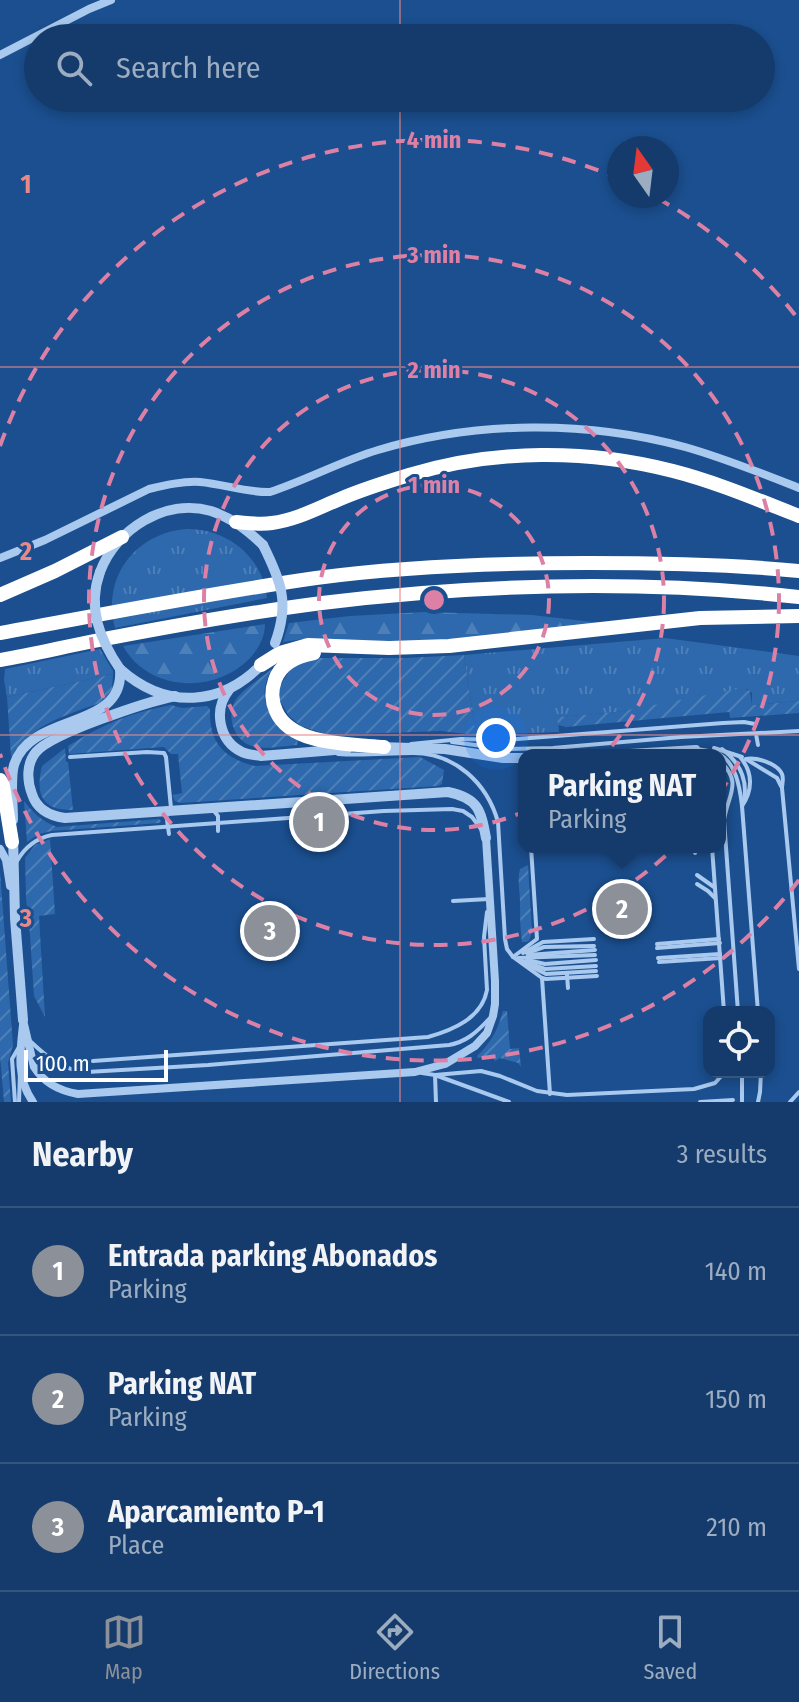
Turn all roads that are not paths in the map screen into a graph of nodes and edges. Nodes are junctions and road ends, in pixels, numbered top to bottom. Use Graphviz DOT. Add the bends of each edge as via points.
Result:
graph roads {
  1 [pos="111,0"];
  2 [pos="60,24"];
  3 [pos="24,43"];
  4 [pos="0,55"];
  5 [pos="799,488"];
  6 [pos="799,516"];
  7 [pos="236,522"];
  8 [pos="122,537"];
  9 [pos="0,558"];
  10 [pos="799,571"];
  11 [pos="0,595"];
  12 [pos="799,597"];
  13 [pos="799,616"];
  14 [pos="0,633"];
  15 [pos="501,641"];
  16 [pos="0,660"];
  17 [pos="261,665"];
  18 [pos="120,669"];
  19 [pos="229,690"];
  20 [pos="175,696"];
  21 [pos="755,724"];
  22 [pos="799,731"];
  23 [pos="756,734"];
  24 [pos="442,741"];
  25 [pos="758,745"];
  26 [pos="384,747"];
  27 [pos="696,749"];
  28 [pos="722,749"];
  29 [pos="726,750"];
  30 [pos="324,751"];
  31 [pos="726,753"];
  32 [pos="738,755"];
  33 [pos="70,757"];
  34 [pos="518,758"];
  35 [pos="726,760"];
  36 [pos="726,768"];
  37 [pos="0,780"];
  38 [pos="742,806"];
  39 [pos="173,810"];
  40 [pos="726,814"];
  41 [pos="262,820"];
  42 [pos="218,823"];
  43 [pos="168,827"];
  44 [pos="263,828"];
  45 [pos="218,831"];
  46 [pos="169,834"];
  47 [pos="486,838"];
  48 [pos="6,846"];
  49 [pos="726,847"];
  50 [pos="531,853"];
  51 [pos="712,853"];
  52 [pos="13,868"];
  53 [pos="697,875"];
  54 [pos="697,884"];
  55 [pos="715,889"];
  56 [pos="489,898"];
  57 [pos="716,899"];
  58 [pos="453,901"];
  59 [pos="15,918"];
  60 [pos="719,941"];
  61 [pos="657,946"];
  62 [pos="720,956"];
  63 [pos="513,957"];
  64 [pos="595,958"];
  65 [pos="565,960"];
  66 [pos="658,960"];
  67 [pos="799,969"];
  68 [pos="542,978"];
  69 [pos="568,988"];
  70 [pos="724,1006"];
  71 [pos="738,1006"];
  72 [pos="758,1006"];
  73 [pos="493,1016"];
  74 [pos="23,1020"];
  75 [pos="24,1042"];
  76 [pos="93,1061"];
  77 [pos="20,1071"];
  78 [pos="415,1072"];
  79 [pos="435,1075"];
  80 [pos="720,1078"];
  81 [pos="742,1078"];
  82 [pos="761,1078"];
  83 [pos="799,1092"];
  84 [pos="550,1094"];
  85 [pos="733,1100"];
  86 [pos="17,1102"];
  87 [pos="33,1102"];
  88 [pos="436,1102"];
  89 [pos="509,1102"];
  90 [pos="700,1102"];
  91 [pos="742,1102"];
  92 [pos="758,1102"];
  93 [pos="790,1102"];
  1 -- 2 [label="street"];
  3 -- 4 [label="street"];
  5 -- 9 [label="street" via="682,446 609,432 462,432 378,450 270,492 198,482 149,489"];
  6 -- 7 [label="highway" via="673,471 622,460 536,455 412,474 293,519"];
  7 -- 8 [label="street" via="208,510 183,508 158,513"];
  7 -- 17 [label="street, bridge" via="263,545 282,593 281,627"];
  8 -- 11 [label="highway"];
  8 -- 18 [label="street, bridge" via="105,560 94,593 98,629"];
  10 -- 14 [label="highway" via="661,563 476,564 318,578"];
  12 -- 16 [label="highway" via="617,587 465,590 241,615"];
  13 -- 15 [label="highway" via="700,618"];
  15 -- 17 [label="highway" via="389,648 308,645"];
  15 -- 26 [label="highway" via="399,653 321,652 303,655 278,672 272,695 285,725 306,737"];
  17 -- 19 [label="street"];
  18 -- 20 [label="street" via="154,692"];
  18 -- 48 [label="street" via="113,701 49,729 20,754 14,764"];
  19 -- 20 [label="street"];
  19 -- 30 [label="street" via="220,706 220,720 223,733 239,751 261,756"];
  20 -- 39 [label="street" via="44,744 32,758 27,776 36,803 52,816"];
  21 -- 24 [label="lane"];
  22 -- 23 [label="lane"];
  23 -- 24 [label="lane" via="529,749"];
  23 -- 25 [label="lane"];
  24 -- 26 [label="lane"];
  26 -- 30 [label="street"];
  26 -- 34 [label="street"];
  27 -- 28 [label="lane, bridge"];
  29 -- 32 [label="lane, bridge"];
  30 -- 63 [label="lane" via="429,755 463,769 480,784 498,822 505,939"];
  31 -- 38 [label="lane, bridge" via="744,776"];
  32 -- 38 [label="lane, bridge" via="751,782"];
  32 -- 67 [label="lane, bridge" via="756,757 782,776"];
  33 -- 39 [label="lane" via="164,753"];
  35 -- 38 [label="lane, bridge" via="739,783"];
  36 -- 40 [label="lane, bridge" via="733,784"];
  37 -- 48 [label="highway"];
  38 -- 72 [label="lane, bridge"];
  39 -- 42 [label="lane" via="213,811"];
  39 -- 43 [label="lane"];
  39 -- 47 [label="street" via="448,792 478,808"];
  41 -- 42 [label="lane"];
  41 -- 44 [label="lane"];
  41 -- 47 [label="lane" via="452,809 472,817"];
  42 -- 43 [label="lane"];
  42 -- 45 [label="lane"];
  43 -- 46 [label="lane"];
  43 -- 52 [label="lane" via="46,836 23,851"];
  47 -- 56 [label="street"];
  48 -- 52 [label="street"];
  48 -- 59 [label="street"];
  49 -- 71 [label="lane, bridge"];
  50 -- 63 [label="lane" via="537,939"];
  51 -- 55 [label="lane"];
  52 -- 59 [label="street"];
  53 -- 55 [label="lane"];
  54 -- 57 [label="lane"];
  55 -- 57 [label="lane"];
  56 -- 58 [label="lane"];
  56 -- 73 [label="street"];
  56 -- 76 [label="lane" via="486,998 461,1025 428,1037"];
  57 -- 60 [label="lane"];
  59 -- 74 [label="street"];
  60 -- 61 [label="lane"];
  60 -- 62 [label="lane"];
  62 -- 66 [label="lane"];
  62 -- 70 [label="lane"];
  63 -- 65 [label="lane"];
  63 -- 65 [label="lane" via="545,969"];
  63 -- 65 [label="lane" via="543,942"];
  63 -- 68 [label="lane"];
  64 -- 65 [label="lane"];
  64 -- 65 [label="lane"];
  64 -- 65 [label="lane"];
  64 -- 65 [label="lane"];
  65 -- 68 [label="lane"];
  65 -- 69 [label="lane"];
  68 -- 84 [label="lane"];
  73 -- 75 [label="lane" via="469,1038 449,1045 87,1072 55,1063"];
  73 -- 78 [label="street" via="475,1046 445,1064"];
  74 -- 75 [label="street"];
  75 -- 77 [label="street"];
  75 -- 78 [label="street" via="37,1072 58,1088 78,1094"];
  75 -- 86 [label="lane" via="12,1059"];
  77 -- 86 [label="lane"];
  77 -- 87 [label="street"];
  78 -- 79 [label="lane"];
  79 -- 84 [label="lane" via="481,1071"];
  79 -- 88 [label="lane"];
  79 -- 89 [label="lane"];
  80 -- 84 [label="lane" via="694,1089"];
  81 -- 91 [label="lane, bridge"];
  82 -- 92 [label="lane, bridge"];
  83 -- 93 [label="lane"];
  85 -- 90 [label="lane"];
}
